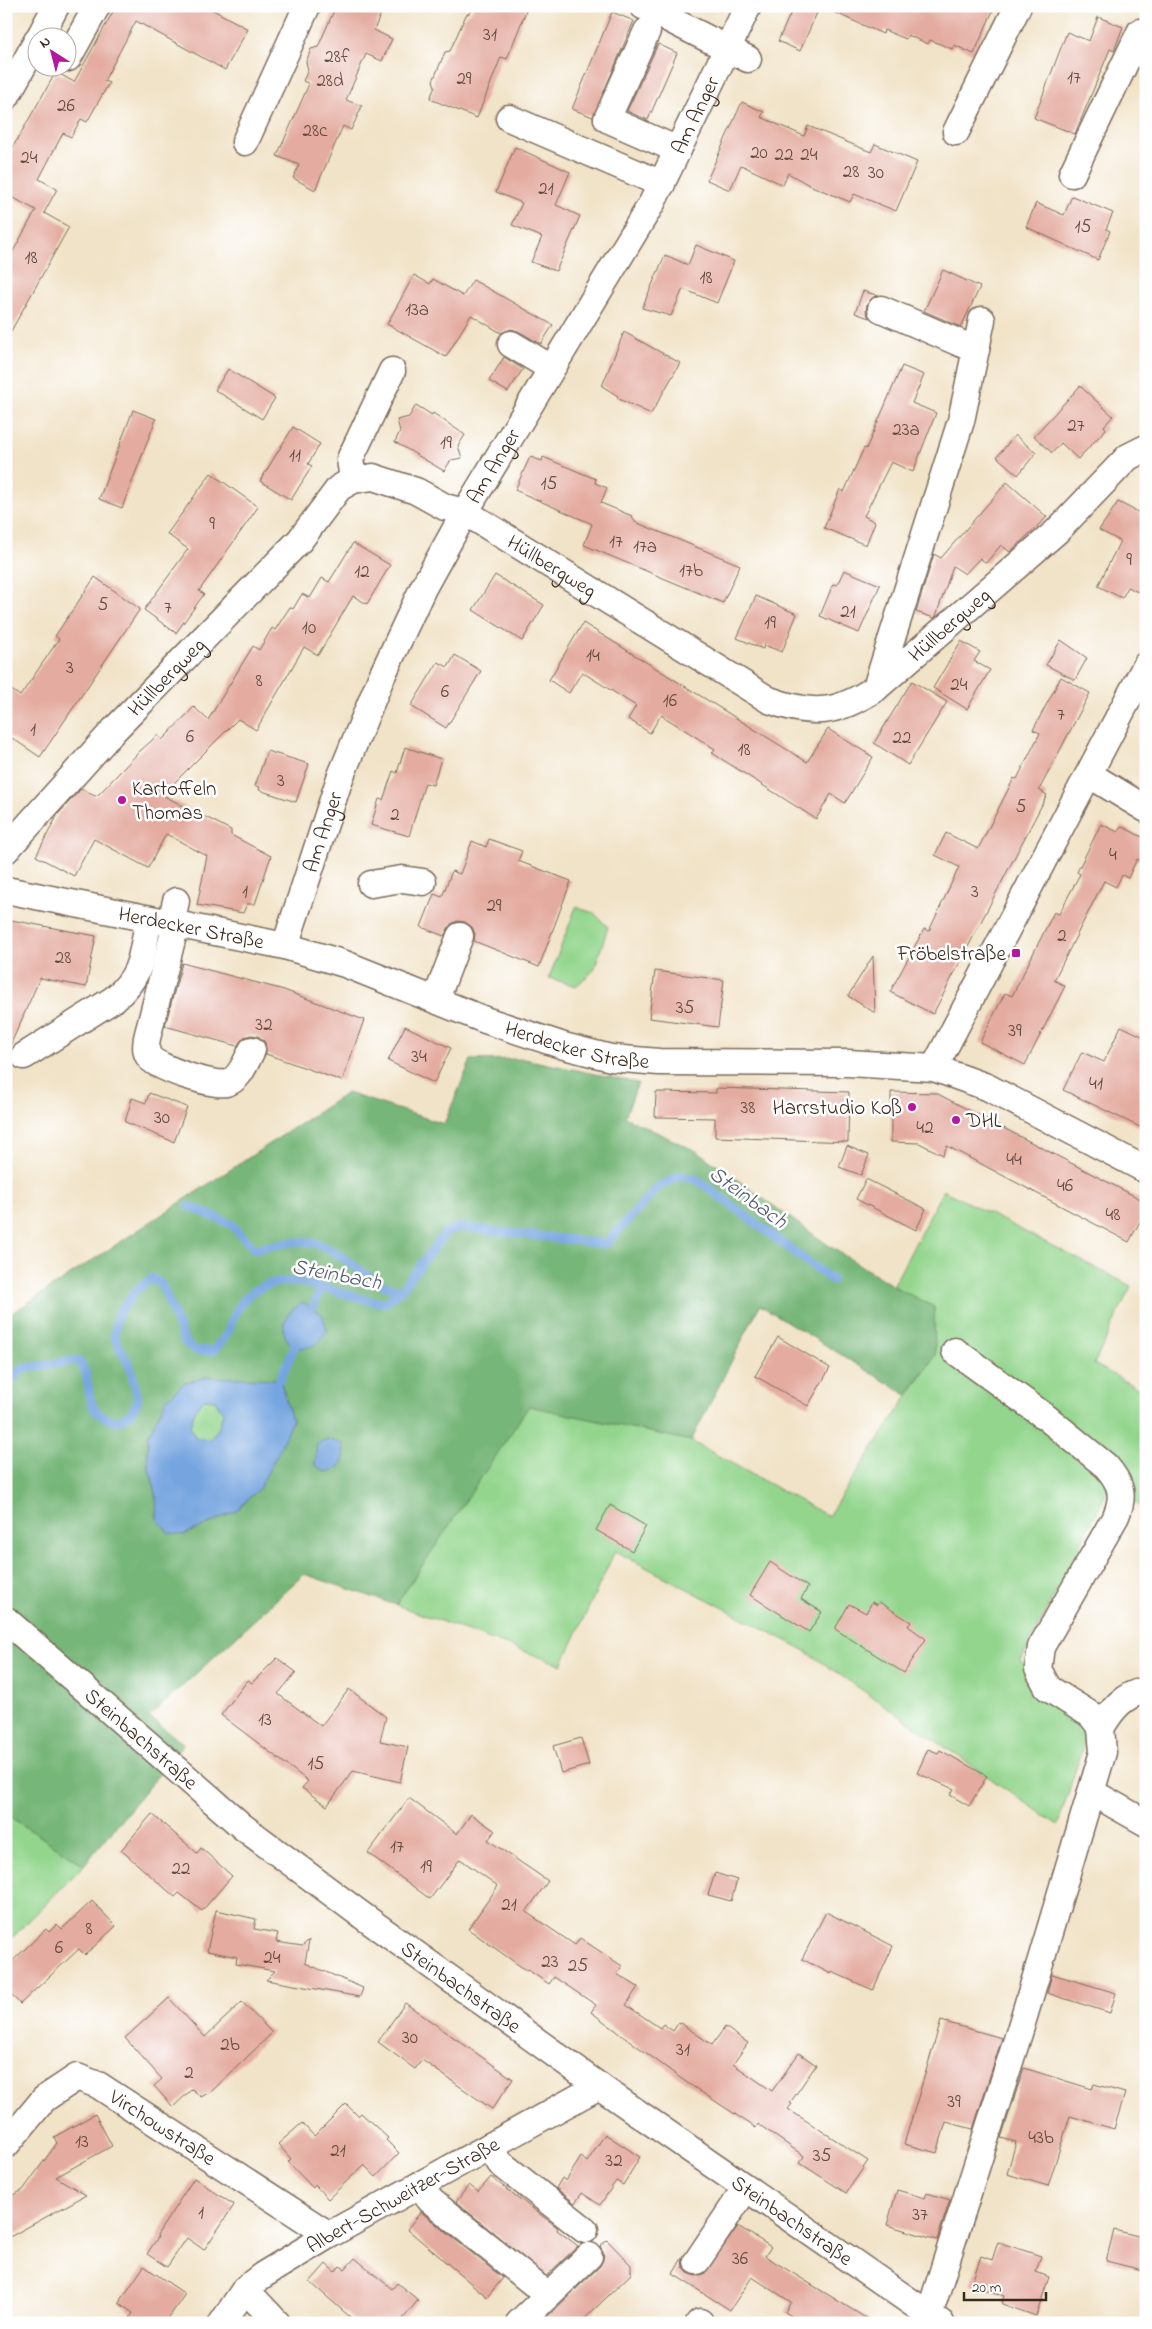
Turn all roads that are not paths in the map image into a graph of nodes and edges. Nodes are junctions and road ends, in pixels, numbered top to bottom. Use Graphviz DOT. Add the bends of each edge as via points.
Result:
graph roads {
  1 [pos="56,6"];
  2 [pos="307,6"];
  3 [pos="748,6"];
  4 [pos="1018,6"];
  5 [pos="92,14"];
  6 [pos="645,18"];
  7 [pos="44,28"];
  8 [pos="1140,32"];
  9 [pos="78,40"];
  10 [pos="739,53"];
  11 [pos="28,56"];
  12 [pos="6,97"];
  13 [pos="509,118"];
  14 [pos="956,132"];
  15 [pos="245,142"];
  16 [pos="678,150"];
  17 [pos="1072,174"];
  18 [pos="662,184"];
  19 [pos="881,309"];
  20 [pos="982,320"];
  21 [pos="511,344"];
  22 [pos="976,350"];
  23 [pos="551,368"];
  24 [pos="392,371"];
  25 [pos="1146,448"];
  26 [pos="352,480"];
  27 [pos="465,512"];
  28 [pos="1146,665"];
  29 [pos="876,688"];
  30 [pos="1090,775"];
  31 [pos="1146,809"];
  32 [pos="6,850"];
  33 [pos="423,882"];
  34 [pos="372,884"];
  35 [pos="6,890"];
  36 [pos="168,917"];
  37 [pos="460,936"];
  38 [pos="285,946"];
  39 [pos="436,999"];
  40 [pos="252,1050"];
  41 [pos="24,1056"];
  42 [pos="934,1068"];
  43 [pos="1146,1170"];
  44 [pos="955,1351"];
  45 [pos="6,1620"];
  46 [pos="1146,1690"];
  47 [pos="1100,1728"];
  48 [pos="1090,1795"];
  49 [pos="1146,1823"];
  50 [pos="599,2086"];
  51 [pos="6,2145"];
  52 [pos="490,2146"];
  53 [pos="421,2184"];
  54 [pos="746,2188"];
  55 [pos="584,2230"];
  56 [pos="329,2235"];
  57 [pos="589,2256"];
  58 [pos="697,2261"];
  59 [pos="534,2284"];
  60 [pos="245,2289"];
  61 [pos="935,2319"];
  62 [pos="222,2323"];
  63 [pos="277,2323"];
  64 [pos="519,2323"];
  1 -- 5 [label="street"];
  1 -- 7 [label="street"];
  2 -- 15 [label="street"];
  3 -- 10 [label="street, Am Anger"];
  4 -- 14 [label="street"];
  5 -- 9 [label="street"];
  6 -- 10 [label="street"];
  6 -- 16 [label="street" via="607,119"];
  8 -- 17 [label="street"];
  10 -- 16 [label="street, Am Anger"];
  11 -- 12 [label="street"];
  13 -- 18 [label="street"];
  16 -- 18 [label="street, Am Anger"];
  18 -- 23 [label="street, Am Anger"];
  19 -- 22 [label="street"];
  20 -- 22 [label="street"];
  21 -- 23 [label="street"];
  22 -- 29 [label="street" via="961,421"];
  23 -- 27 [label="street, Am Anger"];
  24 -- 26 [label="street" via="350,459"];
  25 -- 29 [label="street, Hüllbergweg" via="1128,457 1057,531"];
  26 -- 27 [label="street, Hüllbergweg" via="373,476 388,480 445,507"];
  26 -- 32 [label="street, Hüllbergweg" via="339,488 300,540 114,730"];
  27 -- 29 [label="street, Hüllbergweg" via="768,700 791,708 820,711 835,709"];
  27 -- 38 [label="street, Am Anger" via="381,678 340,778 317,882"];
  28 -- 30 [label="street"];
  30 -- 31 [label="street"];
  30 -- 42 [label="street"];
  33 -- 34 [label="street" via="402,879"];
  35 -- 36 [label="street, Herdecker Straße"];
  36 -- 38 [label="street, Herdecker Straße"];
  36 -- 40 [label="street" via="147,1038 149,1057 160,1066 211,1083 226,1083 241,1071"];
  36 -- 41 [label="street" via="127,988"];
  37 -- 39 [label="street"];
  38 -- 39 [label="street, Herdecker Straße" via="345,964"];
  39 -- 42 [label="street, Herdecker Straße" via="484,1020 611,1058 659,1062 848,1063"];
  42 -- 43 [label="street, Herdecker Straße" via="987,1087"];
  44 -- 47 [label="street" via="1055,1424 1106,1466 1120,1489 1122,1502 1116,1516 1041,1646 1038,1669 1048,1688 1091,1715"];
  45 -- 50 [label="street, Steinbachstraße" via="243,1827"];
  46 -- 47 [label="street" via="1119,1702"];
  47 -- 48 [label="street" via="1103,1752"];
  48 -- 49 [label="street" via="1102,1798"];
  48 -- 61 [label="street"];
  50 -- 52 [label="street, Albert-Schweitzer-Straße"];
  50 -- 54 [label="street, Steinbachstraße"];
  51 -- 56 [label="street, Virchowstraße" via="44,2099 77,2077 98,2085"];
  52 -- 53 [label="street, Albert-Schweitzer-Straße"];
  52 -- 55 [label="street" via="500,2162"];
  53 -- 56 [label="street, Albert-Schweitzer-Straße"];
  53 -- 59 [label="street" via="430,2200"];
  54 -- 58 [label="street"];
  54 -- 61 [label="street, Steinbachstraße"];
  56 -- 60 [label="street, Albert-Schweitzer-Straße"];
  57 -- 64 [label="street"];
  60 -- 62 [label="street, Albert-Schweitzer-Straße"];
  60 -- 63 [label="street"];
}
